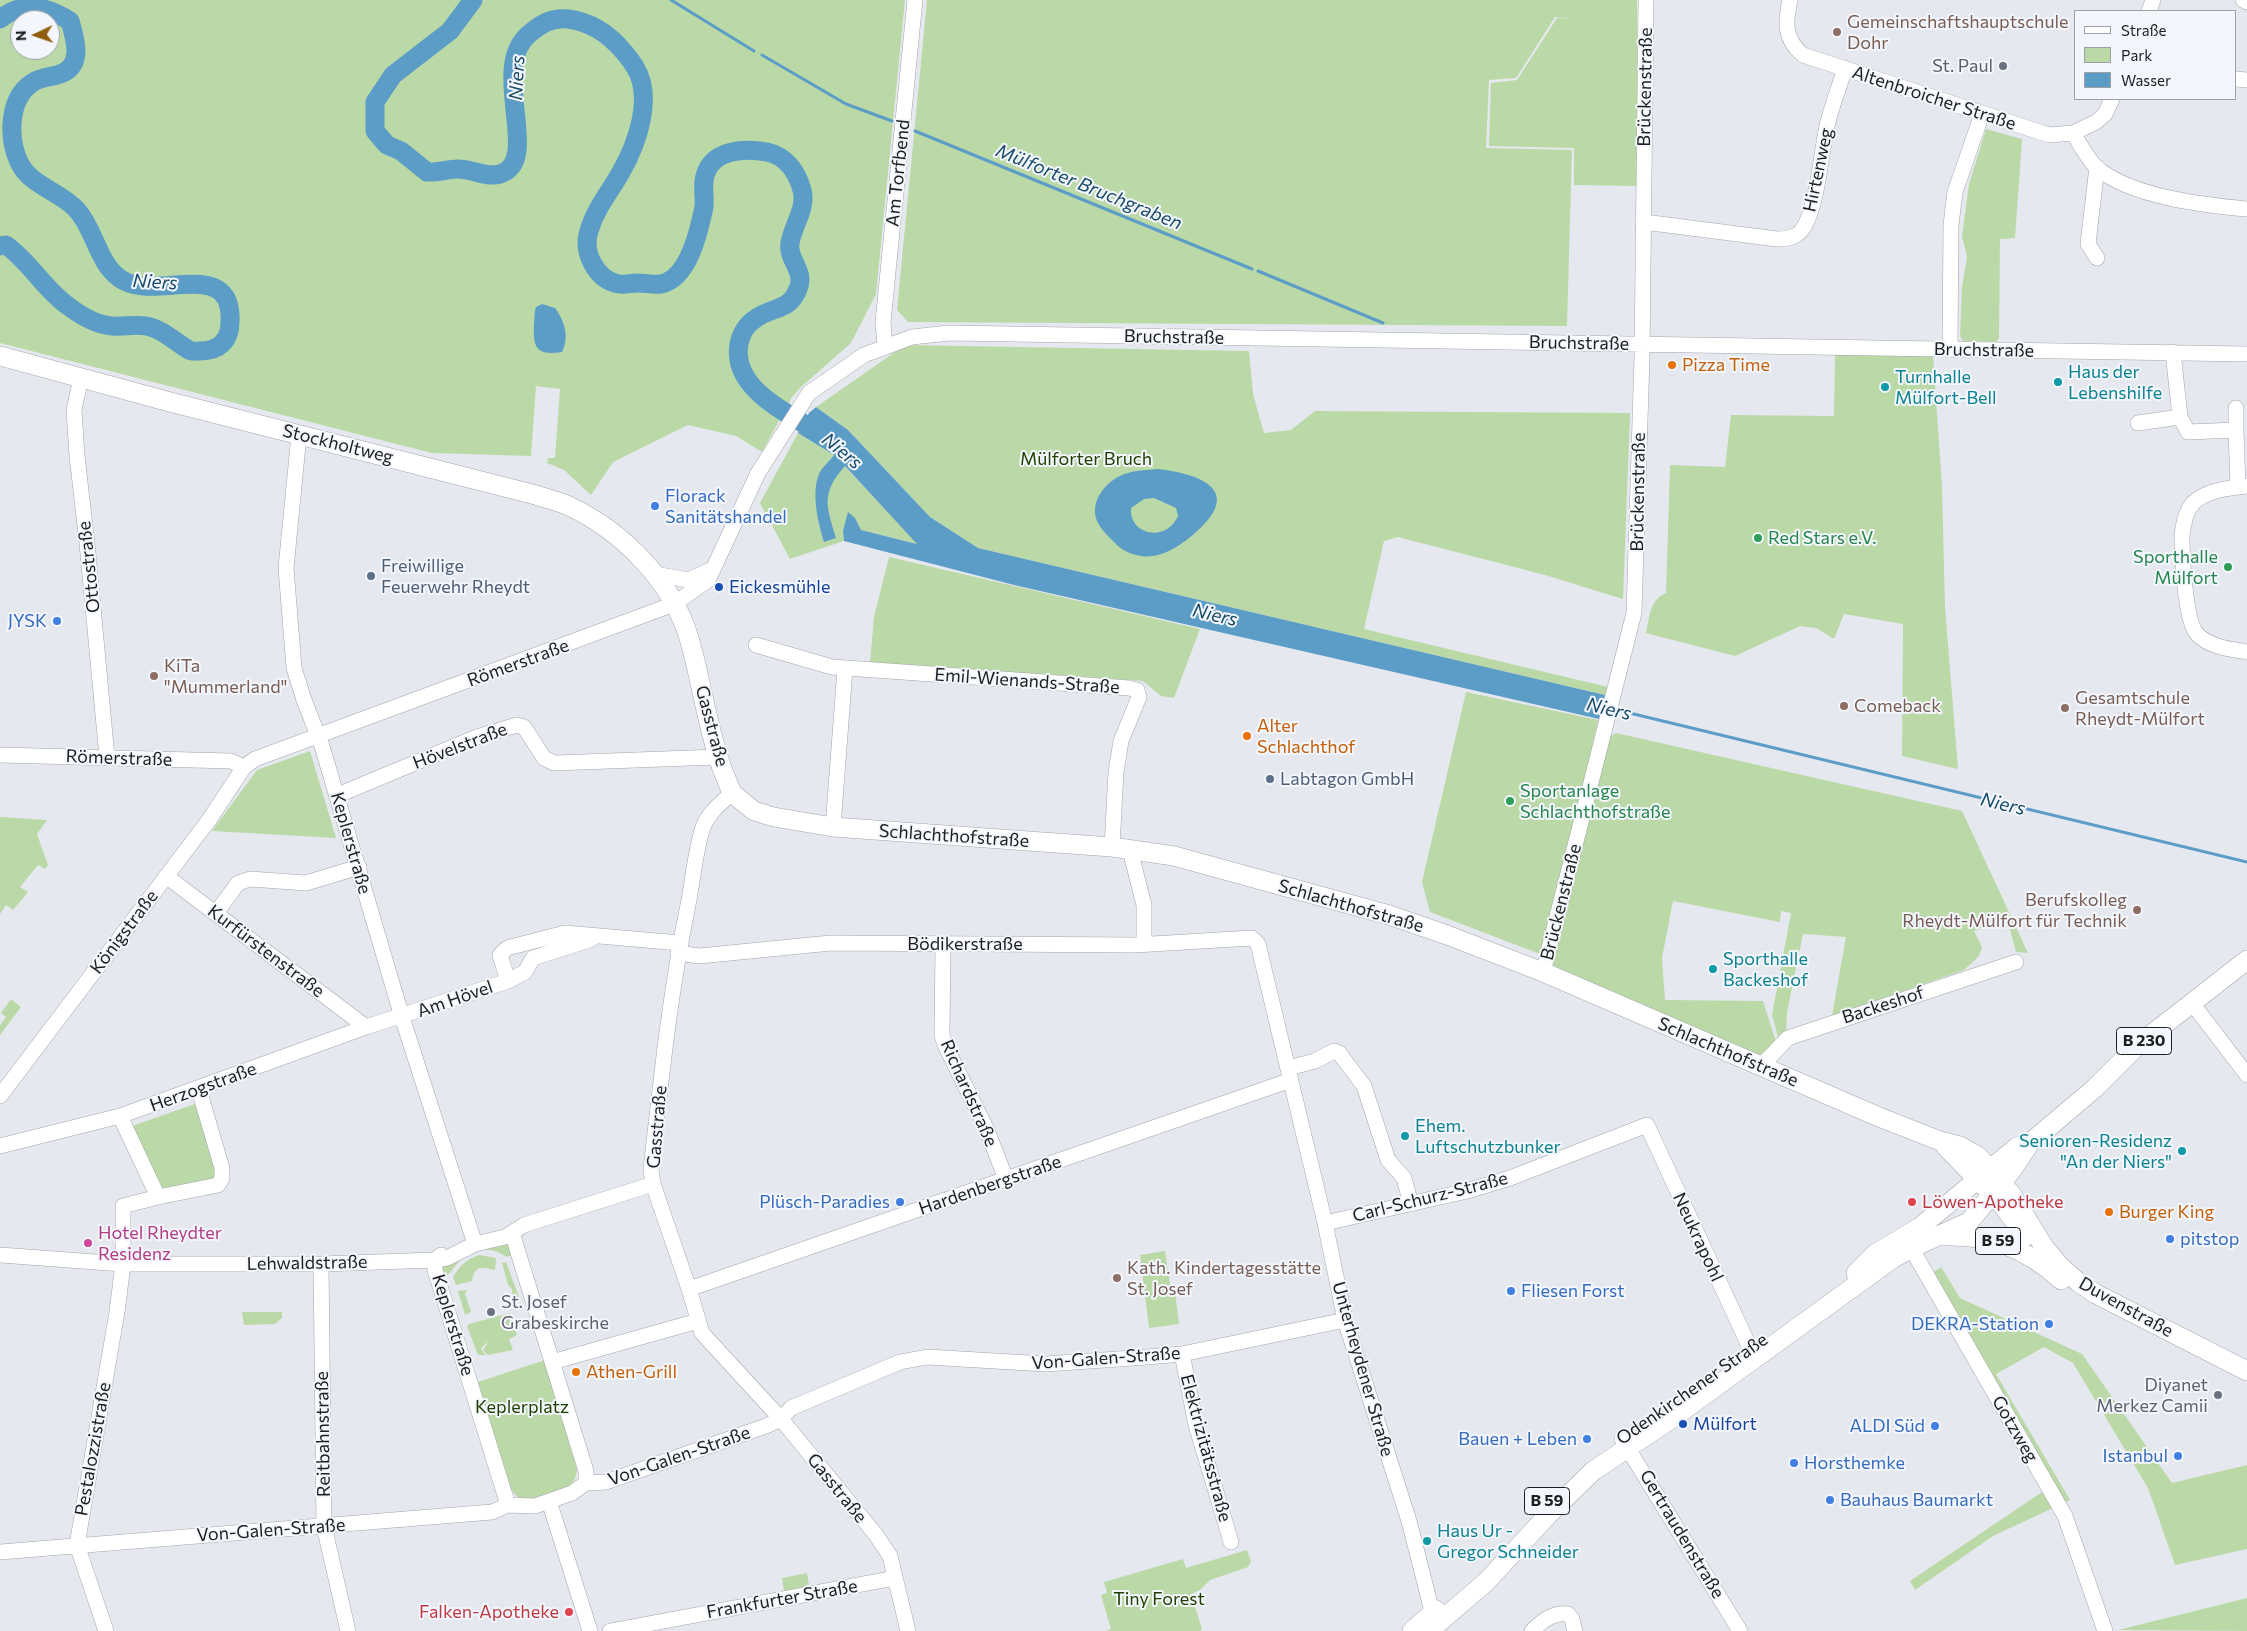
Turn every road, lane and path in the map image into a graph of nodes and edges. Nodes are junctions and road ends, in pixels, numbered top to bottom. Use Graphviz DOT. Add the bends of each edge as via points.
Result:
graph roads {
  1 [pos="915,0"];
  2 [pos="1646,0"];
  3 [pos="1790,0"];
  4 [pos="2243,0"];
  5 [pos="2247,2"];
  6 [pos="1845,68"];
  7 [pos="2112,100"];
  8 [pos="1982,114"];
  9 [pos="2073,133"];
  10 [pos="2096,167"];
  11 [pos="2247,209"];
  12 [pos="1644,222"];
  13 [pos="2097,258"];
  14 [pos="912,337"];
  15 [pos="1642,344"];
  16 [pos="885,346"];
  17 [pos="1950,349"];
  18 [pos="2173,352"];
  19 [pos="2247,354"];
  20 [pos="0,356"];
  21 [pos="81,378"];
  22 [pos="2236,408"];
  23 [pos="2180,417"];
  24 [pos="2138,423"];
  25 [pos="2236,430"];
  26 [pos="299,435"];
  27 [pos="2242,486"];
  28 [pos="714,568"];
  29 [pos="655,574"];
  30 [pos="674,604"];
  31 [pos="756,645"];
  32 [pos="2247,652"];
  33 [pos="845,669"];
  34 [pos="319,735"];
  35 [pos="0,755"];
  36 [pos="107,757"];
  37 [pos="718,757"];
  38 [pos="244,767"];
  39 [pos="732,793"];
  40 [pos="338,795"];
  41 [pos="833,827"];
  42 [pos="1112,847"];
  43 [pos="1130,850"];
  44 [pos="359,867"];
  45 [pos="166,876"];
  46 [pos="216,913"];
  47 [pos="594,937"];
  48 [pos="1252,938"];
  49 [pos="943,944"];
  50 [pos="1144,944"];
  51 [pos="679,948"];
  52 [pos="2247,960"];
  53 [pos="2016,962"];
  54 [pos="1543,972"];
  55 [pos="508,981"];
  56 [pos="2192,1003"];
  57 [pos="402,1017"];
  58 [pos="366,1027"];
  59 [pos="1761,1066"];
  60 [pos="1289,1074"];
  61 [pos="2247,1075"];
  62 [pos="199,1090"];
  63 [pos="0,1096"];
  64 [pos="120,1116"];
  65 [pos="1647,1125"];
  66 [pos="2030,1143"];
  67 [pos="0,1146"];
  68 [pos="1006,1179"];
  69 [pos="1990,1181"];
  70 [pos="653,1184"];
  71 [pos="158,1197"];
  72 [pos="1411,1204"];
  73 [pos="1325,1223"];
  74 [pos="512,1233"];
  75 [pos="1935,1237"];
  76 [pos="474,1241"];
  77 [pos="1907,1242"];
  78 [pos="0,1255"];
  79 [pos="435,1260"];
  80 [pos="123,1264"];
  81 [pos="321,1264"];
  82 [pos="2054,1273"];
  83 [pos="689,1289"];
  84 [pos="1345,1320"];
  85 [pos="698,1321"];
  86 [pos="1182,1354"];
  87 [pos="1752,1354"];
  88 [pos="552,1362"];
  89 [pos="2247,1371"];
  90 [pos="2247,1385"];
  91 [pos="781,1419"];
  92 [pos="1625,1443"];
  93 [pos="586,1483"];
  94 [pos="550,1501"];
  95 [pos="508,1505"];
  96 [pos="324,1526"];
  97 [pos="1231,1542"];
  98 [pos="77,1545"];
  99 [pos="0,1552"];
  100 [pos="895,1578"];
  101 [pos="1434,1625"];
  102 [pos="106,1631"];
  103 [pos="348,1631"];
  104 [pos="590,1631"];
  105 [pos="610,1631"];
  106 [pos="908,1631"];
  107 [pos="1412,1631"];
  108 [pos="1532,1631"];
  109 [pos="1575,1631"];
  110 [pos="1740,1631"];
  111 [pos="2105,1631"];
  1 -- 16 [label="street, Am Torfbend" via="883,322"];
  2 -- 12 [label="street, Brückenstraße"];
  3 -- 6 [label="street, Altenbroicher Straße" via="1786,21 1792,46 1804,55"];
  4 -- 5 [label="street"];
  6 -- 8 [label="street, Altenbroicher Straße"];
  6 -- 12 [label="street, Hirtenweg" via="1826,128 1812,205 1806,224 1799,233 1789,239 1777,239"];
  7 -- 9 [label="street, Altenbroicher Straße" via="2106,114"];
  8 -- 9 [label="street, Altenbroicher Straße" via="2049,135"];
  8 -- 17 [label="street" via="1955,192 1951,225"];
  9 -- 10 [label="street"];
  10 -- 11 [label="street" via="2125,184 2155,194"];
  10 -- 13 [label="street" via="2088,244"];
  12 -- 15 [label="street, Brückenstraße"];
  14 -- 15 [label="street, Bruchstraße" via="949,333"];
  14 -- 16 [label="street, Römerstraße"];
  15 -- 17 [label="street, Bruchstraße"];
  15 -- 54 [label="street, Brückenstraße" via="1634,613"];
  16 -- 28 [label="street, Römerstraße" via="864,355 809,393 758,473"];
  17 -- 18 [label="street, Bruchstraße"];
  18 -- 19 [label="street, Bruchstraße"];
  18 -- 23 [label="street"];
  20 -- 21 [label="main road, Stockholtweg"];
  21 -- 26 [label="main road, Stockholtweg"];
  21 -- 36 [label="street, Ottostraße" via="74,410 76,456 88,543"];
  22 -- 25 [label="street"];
  23 -- 24 [label="street"];
  23 -- 25 [label="street" via="2188,432"];
  25 -- 27 [label="street"];
  26 -- 29 [label="main road, Stockholtweg" via="462,475 568,506 598,522"];
  26 -- 34 [label="street, Keplerstraße" via="286,568 289,624 294,668"];
  27 -- 32 [label="street" via="2202,495 2186,516 2182,536 2187,609 2194,628 2207,641 2220,647"];
  28 -- 29 [label="street" via="688,580"];
  28 -- 30 [label="street, Römerstraße" via="708,580"];
  29 -- 30 [label="main road, Gasstraße"];
  30 -- 34 [label="street, Römerstraße"];
  30 -- 37 [label="main road, Gasstraße" via="688,636"];
  31 -- 33 [label="street, Emil-Wienands-Straße"];
  33 -- 41 [label="street"];
  33 -- 42 [label="street, Emil-Wienands-Straße" via="1137,690 1139,697 1121,741 1116,772"];
  34 -- 38 [label="street, Römerstraße" via="254,759"];
  34 -- 40 [label="street, Keplerstraße"];
  35 -- 36 [label="street, Römerstraße"];
  36 -- 38 [label="street, Römerstraße" via="231,761"];
  37 -- 39 [label="main road, Gasstraße"];
  37 -- 40 [label="street, Hövelstraße" via="554,763 544,758 524,727 517,725"];
  38 -- 45 [label="street, Königstraße"];
  39 -- 41 [label="main road, Schlachthofstraße" via="754,811"];
  39 -- 51 [label="street, Gasstraße" via="711,812 704,827"];
  40 -- 44 [label="street, Keplerstraße"];
  41 -- 42 [label="main road, Schlachthofstraße"];
  42 -- 43 [label="main road, Schlachthofstraße"];
  43 -- 50 [label="street" via="1144,905"];
  43 -- 54 [label="main road, Schlachthofstraße" via="1174,856 1389,915"];
  44 -- 46 [label="street" via="306,883 250,879 238,883"];
  44 -- 57 [label="street, Keplerstraße"];
  45 -- 46 [label="street, Kurfürstenstraße"];
  45 -- 63 [label="street, Königstraße"];
  46 -- 58 [label="street, Kurfürstenstraße"];
  47 -- 51 [label="street, Am Hövel"];
  47 -- 55 [label="street, Am Hövel" via="533,958 525,972"];
  47 -- 55 [label="street, Am Hövel" via="565,933 506,948 500,955"];
  48 -- 50 [label="street, Bödikerstraße"];
  48 -- 60 [label="street, Unterheydener Straße" via="1258,944"];
  49 -- 50 [label="street, Bödikerstraße"];
  49 -- 51 [label="street, Bödikerstraße" via="831,943 699,956"];
  49 -- 68 [label="street, Richardstraße" via="942,1034"];
  51 -- 70 [label="street, Gasstraße" via="660,1084 651,1169"];
  52 -- 56 [label="main road, B 230"];
  53 -- 59 [label="street, Backeshof" via="1788,1038"];
  54 -- 59 [label="main road, Schlachthofstraße"];
  55 -- 57 [label="street, Am Hövel"];
  56 -- 61 [label="street"];
  56 -- 66 [label="main road, B 230" via="2138,1045 2095,1088"];
  57 -- 58 [label="street, Herzogstraße"];
  57 -- 76 [label="street, Keplerstraße"];
  58 -- 62 [label="street, Herzogstraße"];
  59 -- 69 [label="main road, Schlachthofstraße" via="1940,1141 1960,1146 1978,1156"];
  60 -- 68 [label="street, Hardenbergstraße"];
  60 -- 72 [label="street, Hardenbergstraße" via="1334,1051 1339,1053 1364,1086 1388,1160 1404,1178"];
  60 -- 73 [label="street, Unterheydener Straße"];
  62 -- 64 [label="street, Herzogstraße"];
  62 -- 71 [label="street" via="222,1168 222,1178 218,1185"];
  64 -- 67 [label="street, Herzogstraße"];
  64 -- 71 [label="street"];
  65 -- 72 [label="street, Carl-Schurz-Straße" via="1510,1178"];
  65 -- 87 [label="street, Neukrapohl"];
  66 -- 69 [label="main road, B 59" via="2017,1147"];
  68 -- 83 [label="street, Hardenbergstraße"];
  69 -- 75 [label="main road, Odenkirchener Straße" via="1969,1222"];
  69 -- 77 [label="main road, Odenkirchener Straße / B 59" via="1920,1227"];
  69 -- 82 [label="main road, B 59"];
  69 -- 89 [label="main road, Duvenstraße / B 59" via="2016,1200 2044,1247 2078,1282"];
  70 -- 74 [label="street, Lehwaldstraße" via="524,1225"];
  70 -- 83 [label="street, Gasstraße"];
  71 -- 80 [label="street, Pestalozzistraße" via="123,1206"];
  72 -- 73 [label="street, Carl-Schurz-Straße"];
  73 -- 84 [label="street, Unterheydener Straße"];
  74 -- 76 [label="street, Lehwaldstraße" via="506,1230"];
  74 -- 88 [label="street"];
  75 -- 77 [label="main road, Odenkirchener Straße / B 59"];
  75 -- 82 [label="main road, B 59" via="1965,1236 2001,1242 2034,1258"];
  76 -- 79 [label="street, Lehwaldstraße" via="447,1258"];
  77 -- 87 [label="main road, Odenkirchener Straße / B 59" via="1892,1259"];
  77 -- 111 [label="street, Gotzweg" via="2065,1516"];
  78 -- 80 [label="street, Lehwaldstraße"];
  79 -- 81 [label="street, Lehwaldstraße"];
  79 -- 95 [label="street, Keplerstraße" via="435,1270"];
  80 -- 81 [label="street, Lehwaldstraße"];
  80 -- 98 [label="street, Pestalozzistraße"];
  81 -- 96 [label="street, Reitbahnstraße"];
  82 -- 90 [label="main road, Duvenstraße / B 59" via="2088,1301"];
  83 -- 85 [label="street, Gasstraße"];
  84 -- 86 [label="street, Von-Galen-Straße"];
  84 -- 101 [label="street, Unterheydener Straße" via="1414,1539"];
  85 -- 88 [label="street"];
  85 -- 91 [label="street, Gasstraße" via="702,1333"];
  86 -- 91 [label="street, Von-Galen-Straße" via="1046,1364 927,1357 900,1362 800,1404"];
  86 -- 97 [label="street, Elektrizitätsstraße" via="1198,1433"];
  87 -- 92 [label="main road, Odenkirchener Straße / B 59"];
  88 -- 93 [label="street" via="586,1470"];
  91 -- 93 [label="street, Von-Galen-Straße" via="606,1482"];
  91 -- 100 [label="street, Gasstraße" via="876,1535 890,1556"];
  92 -- 101 [label="main road, Odenkirchener Straße / B 59" via="1587,1462 1564,1482"];
  92 -- 110 [label="street, Gertraudenstraße"];
  93 -- 94 [label="street, Von-Galen-Straße" via="572,1493"];
  94 -- 95 [label="street, Von-Galen-Straße" via="529,1507"];
  94 -- 104 [label="street"];
  95 -- 96 [label="street, Von-Galen-Straße" via="492,1512"];
  96 -- 98 [label="street, Von-Galen-Straße"];
  96 -- 103 [label="street, Reitbahnstraße"];
  98 -- 99 [label="street, Von-Galen-Straße"];
  98 -- 102 [label="street, Pestalozzistraße"];
  100 -- 105 [label="street, Frankfurter Straße"];
  100 -- 106 [label="street, Gasstraße"];
  101 -- 107 [label="main road, Odenkirchener Straße / B 59"];
  108 -- 109 [label="street" via="1540,1623 1562,1613 1572,1619"];
}
